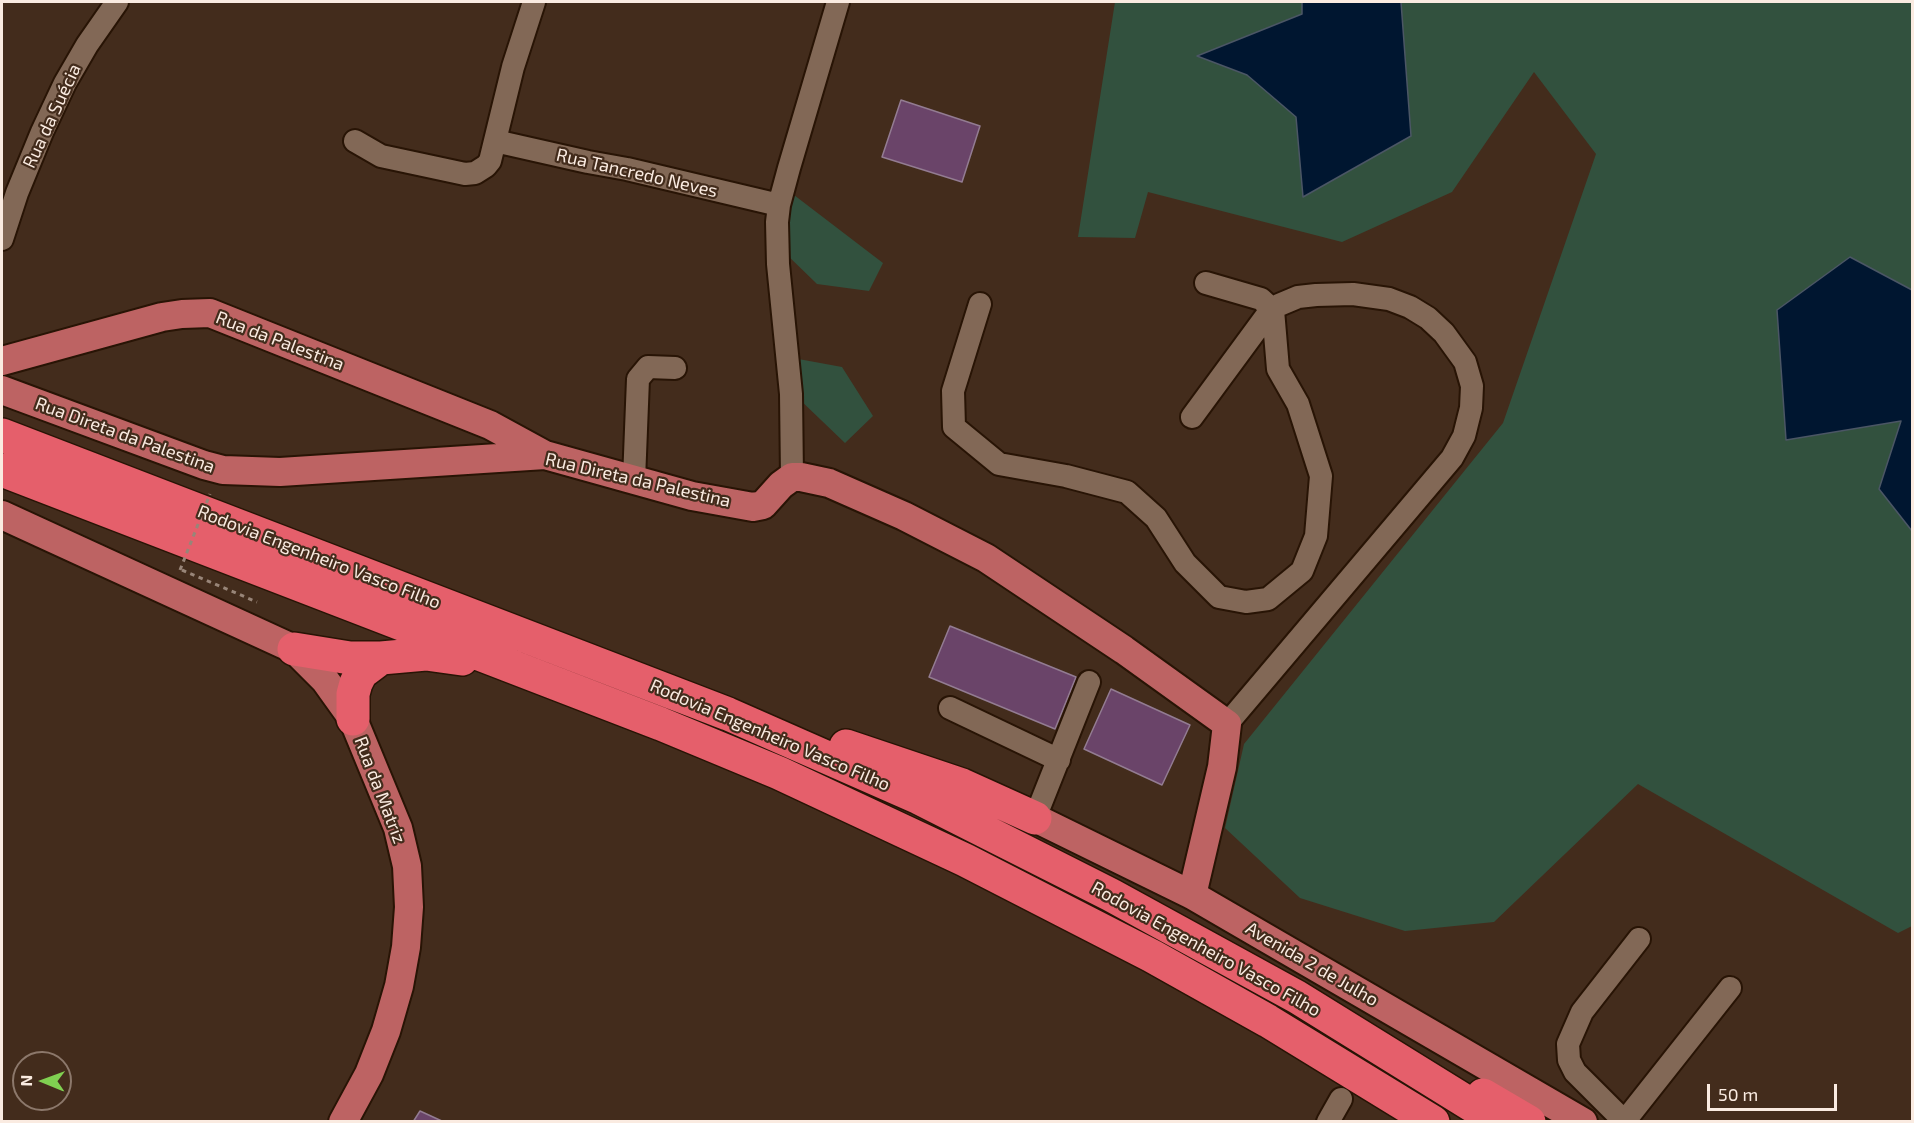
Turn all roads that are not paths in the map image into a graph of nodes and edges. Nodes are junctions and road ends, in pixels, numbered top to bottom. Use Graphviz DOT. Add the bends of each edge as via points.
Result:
graph roads {
  1 [pos="117,2"];
  2 [pos="534,2"];
  3 [pos="838,2"];
  4 [pos="355,141"];
  5 [pos="495,141"];
  6 [pos="779,205"];
  7 [pos="2,239"];
  8 [pos="1206,283"];
  9 [pos="980,304"];
  10 [pos="1273,310"];
  11 [pos="2,361"];
  12 [pos="675,368"];
  13 [pos="2,390"];
  14 [pos="1192,417"];
  15 [pos="2,435"];
  16 [pos="545,455"];
  17 [pos="2,471"];
  18 [pos="792,477"];
  19 [pos="634,480"];
  20 [pos="2,515"];
  21 [pos="294,649"];
  22 [pos="381,658"];
  23 [pos="1089,682"];
  24 [pos="950,708"];
  25 [pos="628,712"];
  26 [pos="728,714"];
  27 [pos="353,719"];
  28 [pos="1227,724"];
  29 [pos="1059,760"];
  30 [pos="1035,819"];
  31 [pos="1192,895"];
  32 [pos="1639,939"];
  33 [pos="1730,988"];
  34 [pos="1404,1064"];
  35 [pos="1341,1099"];
  36 [pos="1624,1121"];
  37 [pos="343,1122"];
  38 [pos="1328,1122"];
  39 [pos="1433,1122"];
  40 [pos="1499,1122"];
  41 [pos="1529,1122"];
  42 [pos="1583,1122"];
  1 -- 7 [label="street, Rua da Suécia" via="65,83 25,172"];
  2 -- 5 [label="street"];
  3 -- 6 [label="street"];
  4 -- 5 [label="street" via="381,156 465,174 486,166"];
  5 -- 6 [label="street, Rua Tancredo Neves"];
  6 -- 18 [label="street" via="777,247 792,394"];
  8 -- 10 [label="street" via="1261,298"];
  9 -- 10 [label="street" via="953,391 954,427 999,464 1128,492 1156,518 1185,563 1219,597 1246,602 1268,599 1302,571 1316,536 1321,476 1298,404 1278,369"];
  10 -- 14 [label="street"];
  10 -- 28 [label="street" via="1298,297 1353,294 1389,298 1410,307 1444,333 1465,362 1472,386 1471,408 1464,435 1452,458"];
  11 -- 16 [label="main road, Rua da Palestina" via="162,318 210,313 490,425"];
  12 -- 19 [label="street" via="648,367 638,379"];
  13 -- 16 [label="main road, Rua Direta da Palestina" via="224,470 280,472"];
  15 -- 26 [label="highway, Rodovia Engenheiro Vasco Filho"];
  16 -- 19 [label="main road, Rua Direta da Palestina"];
  17 -- 25 [label="highway, Rodovia Engenheiro Vasco Filho"];
  18 -- 19 [label="main road, Rua Direta da Palestina" via="763,505 753,507"];
  18 -- 28 [label="main road" via="829,483 986,558"];
  20 -- 21 [label="main road"];
  21 -- 22 [label="highway"];
  21 -- 27 [label="main road, Rua da Matriz" via="325,680"];
  22 -- 25 [label="highway" via="426,654 467,660 590,706"];
  22 -- 27 [label="highway" via="361,673 356,683"];
  23 -- 29 [label="street"];
  24 -- 29 [label="street"];
  25 -- 39 [label="highway, Rodovia Engenheiro Vasco Filho" via="779,773 965,860 1258,1015"];
  26 -- 30 [label="highway" via="920,770"];
  26 -- 34 [label="highway, Rodovia Engenheiro Vasco Filho" via="919,798 1111,895 1297,997"];
  27 -- 37 [label="main road, Rua da Matriz" via="398,828 407,866 409,907 399,986 386,1031 369,1074"];
  28 -- 31 [label="main road" via="1222,767"];
  29 -- 30 [label="street"];
  30 -- 31 [label="main road, Avenida 2 de Julho"];
  31 -- 42 [label="main road, Avenida 2 de Julho"];
  32 -- 36 [label="street" via="1582,1012 1568,1044 1575,1072"];
  33 -- 36 [label="street"];
  34 -- 40 [label="highway, Rodovia Engenheiro Vasco Filho"];
  34 -- 41 [label="highway" via="1457,1080"];
  35 -- 38 [label="street"];
}
